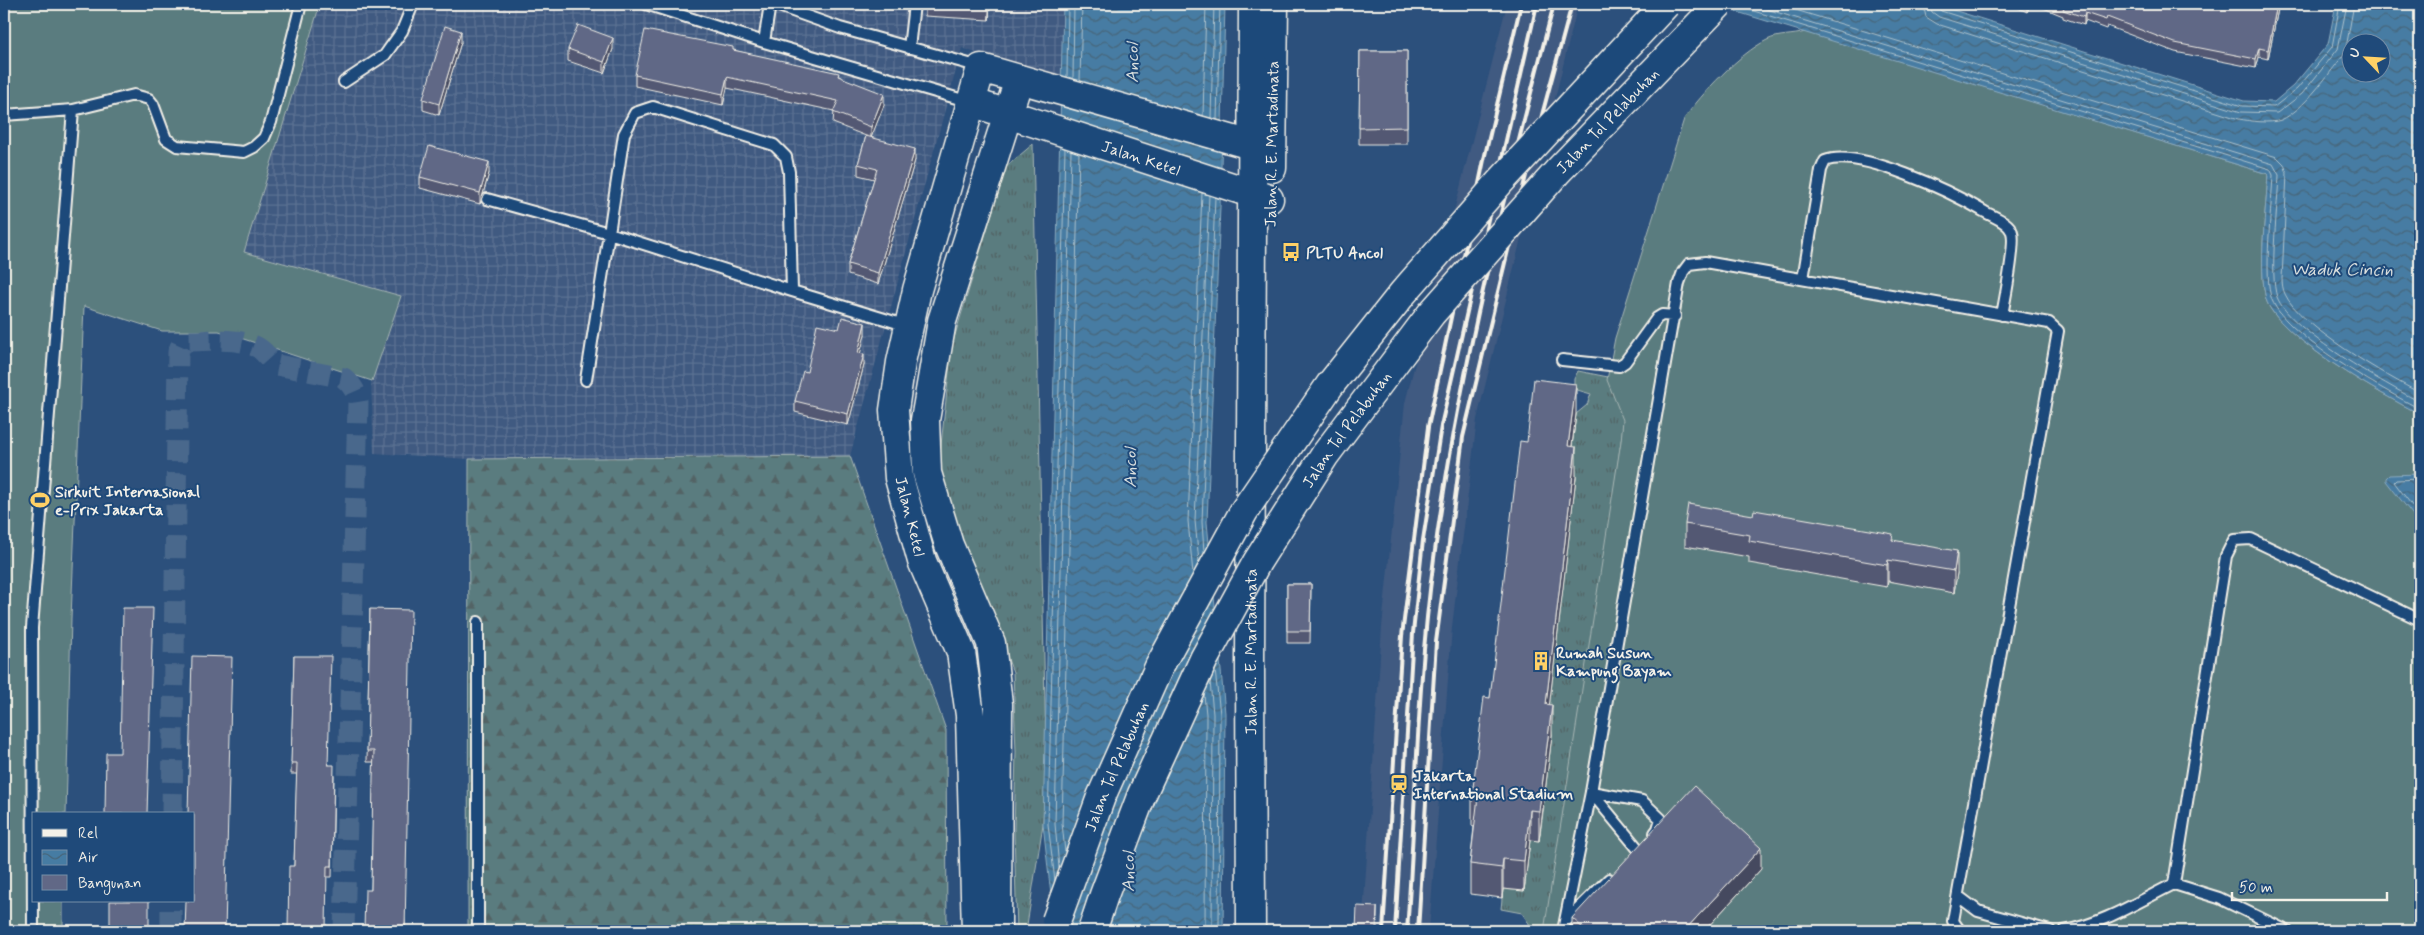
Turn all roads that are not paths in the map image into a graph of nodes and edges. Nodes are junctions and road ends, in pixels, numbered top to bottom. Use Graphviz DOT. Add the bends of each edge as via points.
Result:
graph roads {
  1 [pos="301,4"];
  2 [pos="413,4"];
  3 [pos="646,4"];
  4 [pos="772,4"];
  5 [pos="914,4"];
  6 [pos="1254,4"];
  7 [pos="1274,4"];
  8 [pos="1666,4"];
  9 [pos="1719,4"];
  10 [pos="764,42"];
  11 [pos="909,48"];
  12 [pos="981,68"];
  13 [pos="1019,79"];
  14 [pos="344,82"];
  15 [pos="971,102"];
  16 [pos="73,110"];
  17 [pos="1009,114"];
  18 [pos="4,115"];
  19 [pos="1253,146"];
  20 [pos="1252,194"];
  21 [pos="487,199"];
  22 [pos="610,233"];
  23 [pos="1803,279"];
  24 [pos="792,291"];
  25 [pos="2002,315"];
  26 [pos="1674,316"];
  27 [pos="909,326"];
  28 [pos="1562,360"];
  29 [pos="901,362"];
  30 [pos="934,366"];
  31 [pos="586,380"];
  32 [pos="2420,620"];
  33 [pos="478,622"];
  34 [pos="1591,792"];
  35 [pos="33,812"];
  36 [pos="1619,869"];
  37 [pos="2174,884"];
  38 [pos="1958,896"];
  39 [pos="33,902"];
  40 [pos="1056,921"];
  41 [pos="1565,926"];
  42 [pos="33,931"];
  43 [pos="478,931"];
  44 [pos="976,931"];
  45 [pos="997,931"];
  46 [pos="1092,931"];
  47 [pos="1251,931"];
  48 [pos="1960,931"];
  49 [pos="2050,931"];
  50 [pos="2064,931"];
  51 [pos="2287,931"];
  1 -- 16 [label="lane" via="271,122 264,138 244,152 177,146 166,139 153,104 143,97 134,95"];
  2 -- 14 [label="lane" via="402,31 385,55"];
  3 -- 10 [label="lane"];
  4 -- 10 [label="lane"];
  4 -- 11 [label="lane"];
  5 -- 11 [label="lane"];
  6 -- 19 [label="highway, Jalan R. E. Martadinata"];
  7 -- 19 [label="highway, Jalan R. E. Martadinata"];
  8 -- 40 [label="highway, Jalan Tol Pelabuhan, bridge" via="1500,182 1403,292 1330,384 1244,511 1159,667 1101,797"];
  9 -- 46 [label="highway, Jalan Tol Pelabuhan, bridge" via="1558,171 1432,314 1325,455 1258,562 1204,658 1142,794"];
  10 -- 15 [label="lane"];
  11 -- 12 [label="lane"];
  12 -- 13 [label="highway"];
  12 -- 15 [label="highway, Jalan Ketel"];
  13 -- 17 [label="highway, Jalan Ketel"];
  13 -- 19 [label="highway"];
  15 -- 17 [label="highway, Jalan Ketel"];
  15 -- 27 [label="highway, Jalan Ketel"];
  16 -- 18 [label="lane"];
  16 -- 35 [label="lane" via="32,628"];
  17 -- 20 [label="highway, Jalan Ketel"];
  17 -- 30 [label="highway, Jalan Ketel" via="942,321"];
  19 -- 20 [label="highway, Jalan R. E. Martadinata"];
  20 -- 47 [label="highway, Jalan R. E. Martadinata"];
  21 -- 22 [label="lane"];
  22 -- 24 [label="lane"];
  22 -- 24 [label="lane" via="624,134 635,114 653,108 712,125 774,146 786,157"];
  22 -- 31 [label="lane"];
  23 -- 25 [label="lane"];
  23 -- 25 [label="lane" via="1825,161 1834,157 1873,164 1970,202 2007,225 2013,238"];
  23 -- 26 [label="lane" via="1706,262 1689,264 1679,283"];
  24 -- 27 [label="lane"];
  25 -- 38 [label="lane" via="2049,323 2058,331"];
  26 -- 28 [label="lane" via="1657,318 1619,366"];
  26 -- 34 [label="lane"];
  27 -- 29 [label="highway, Jalan Ketel"];
  29 -- 30 [label="highway"];
  29 -- 44 [label="highway, Jalan Ketel" via="894,410 900,478 922,562 961,652 970,715"];
  30 -- 45 [label="highway, Jalan Ketel" via="925,420 927,473 949,545 991,643 998,704"];
  32 -- 37 [label="lane" via="2251,539 2234,540 2226,556"];
  33 -- 43 [label="lane"];
  34 -- 34 [label="lane" via="1636,853 1658,829 1661,818 1642,801"];
  34 -- 41 [label="lane"];
  36 -- 41 [label="lane"];
  37 -- 50 [label="lane" via="2110,916"];
  37 -- 51 [label="lane" via="2219,898"];
  38 -- 48 [label="lane" via="1953,921"];
  38 -- 49 [label="lane" via="1978,911"];
  39 -- 42 [label="lane"];
}
